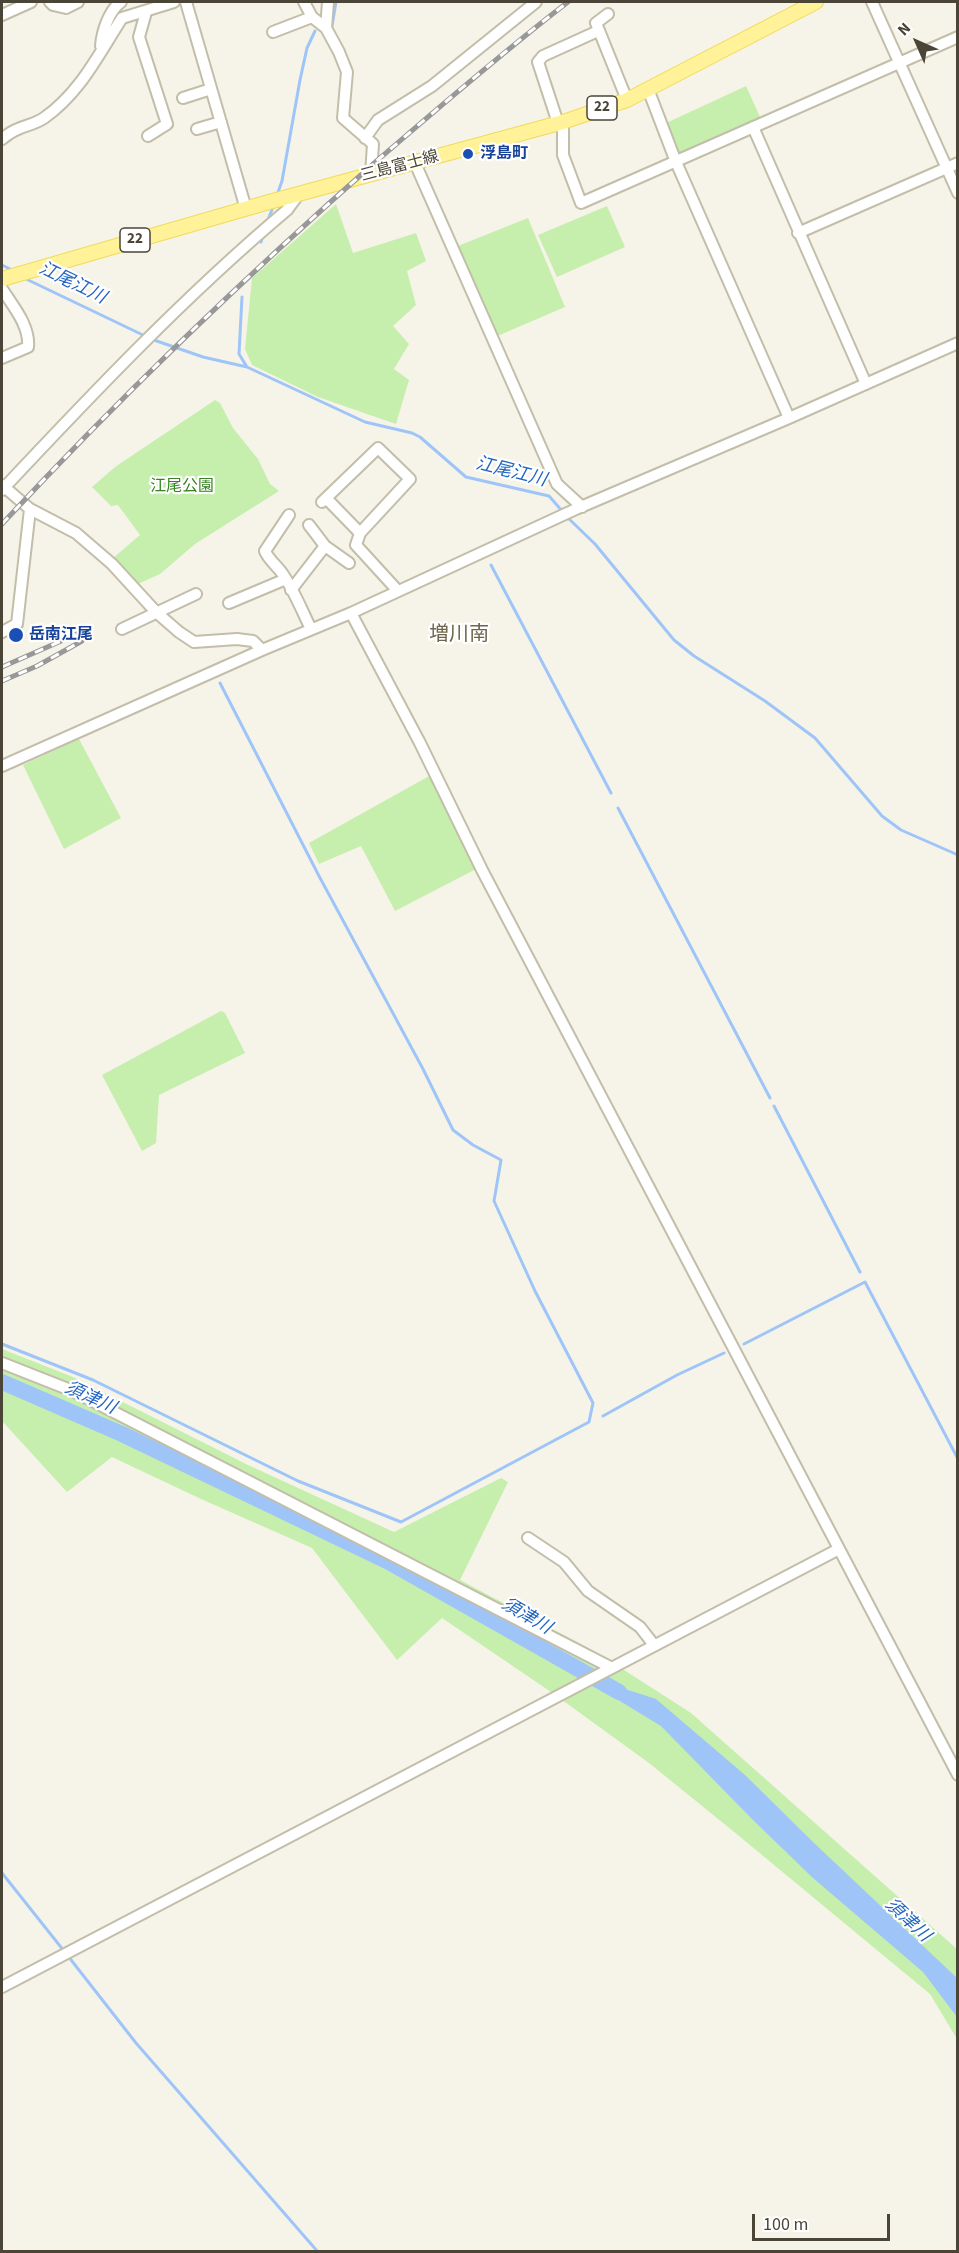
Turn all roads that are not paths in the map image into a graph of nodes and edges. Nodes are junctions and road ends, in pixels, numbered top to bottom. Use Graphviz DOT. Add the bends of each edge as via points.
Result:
graph roads {
  1 [pos="31,2"];
  2 [pos="50,2"];
  3 [pos="78,2"];
  4 [pos="121,2"];
  5 [pos="174,2"];
  6 [pos="186,2"];
  7 [pos="303,2"];
  8 [pos="328,2"];
  9 [pos="536,2"];
  10 [pos="816,2"];
  11 [pos="872,2"];
  12 [pos="146,12"];
  13 [pos="608,14"];
  14 [pos="2,15"];
  15 [pos="312,16"];
  16 [pos="326,28"];
  17 [pos="598,31"];
  18 [pos="273,32"];
  19 [pos="957,37"];
  20 [pos="102,49"];
  21 [pos="899,62"];
  22 [pos="211,89"];
  23 [pos="648,89"];
  24 [pos="183,98"];
  25 [pos="627,100"];
  26 [pos="221,122"];
  27 [pos="560,122"];
  28 [pos="753,127"];
  29 [pos="197,129"];
  30 [pos="148,136"];
  31 [pos="365,138"];
  32 [pos="2,139"];
  33 [pos="676,162"];
  34 [pos="957,163"];
  35 [pos="416,164"];
  36 [pos="946,168"];
  37 [pos="371,174"];
  38 [pos="957,193"];
  39 [pos="298,195"];
  40 [pos="246,210"];
  41 [pos="798,233"];
  42 [pos="4,275"];
  43 [pos="2,289"];
  44 [pos="957,343"];
  45 [pos="2,358"];
  46 [pos="866,384"];
  47 [pos="789,418"];
  48 [pos="2,487"];
  49 [pos="579,508"];
  50 [pos="30,510"];
  51 [pos="289,515"];
  52 [pos="309,525"];
  53 [pos="360,533"];
  54 [pos="325,546"];
  55 [pos="349,563"];
  56 [pos="286,579"];
  57 [pos="291,590"];
  58 [pos="398,591"];
  59 [pos="196,594"];
  60 [pos="229,603"];
  61 [pos="156,612"];
  62 [pos="351,613"];
  63 [pos="122,629"];
  64 [pos="311,629"];
  65 [pos="2,632"];
  66 [pos="262,650"];
  67 [pos="2,766"];
  68 [pos="2,1363"];
  69 [pos="528,1538"];
  70 [pos="839,1549"];
  71 [pos="654,1645"];
  72 [pos="612,1668"];
  73 [pos="957,1775"];
  74 [pos="2,1987"];
  1 -- 14 [label="street"];
  2 -- 3 [label="street" via="66,8"];
  4 -- 20 [label="street" via="108,18"];
  5 -- 12 [label="street"];
  6 -- 22 [label="street"];
  7 -- 15 [label="street"];
  8 -- 16 [label="street"];
  9 -- 31 [label="street" via="432,86 378,120"];
  10 -- 23 [label="main road, 三島富士線 / 22"];
  11 -- 21 [label="street"];
  12 -- 20 [label="street" via="122,18"];
  12 -- 30 [label="street" via="139,37 167,124"];
  13 -- 17 [label="street" via="596,23"];
  15 -- 16 [label="street"];
  15 -- 18 [label="street"];
  16 -- 31 [label="street" via="347,72 343,118"];
  17 -- 25 [label="street"];
  17 -- 27 [label="street" via="543,56 538,62"];
  19 -- 21 [label="street"];
  20 -- 32 [label="street" via="92,69 61,105 42,120 16,129"];
  21 -- 28 [label="street"];
  21 -- 36 [label="street"];
  22 -- 24 [label="street"];
  22 -- 26 [label="street"];
  23 -- 25 [label="main road, 三島富士線 / 22"];
  23 -- 33 [label="street"];
  25 -- 27 [label="main road, 三島富士線 / 22"];
  26 -- 29 [label="street"];
  26 -- 40 [label="street"];
  27 -- 33 [label="street" via="564,155 581,203"];
  27 -- 35 [label="main road, 三島富士線 / 22"];
  28 -- 33 [label="street"];
  28 -- 41 [label="street"];
  31 -- 37 [label="street" via="373,144"];
  33 -- 47 [label="street"];
  34 -- 36 [label="street"];
  35 -- 37 [label="main road, 三島富士線 / 22"];
  35 -- 49 [label="street" via="556,484"];
  36 -- 38 [label="street"];
  36 -- 41 [label="street"];
  37 -- 39 [label="main road, 三島富士線 / 22"];
  39 -- 40 [label="main road, 三島富士線 / 22"];
  39 -- 48 [label="street" via="110,376"];
  40 -- 42 [label="main road, 三島富士線 / 22"];
  41 -- 46 [label="street"];
  43 -- 45 [label="street" via="29,335 28,347"];
  44 -- 46 [label="street"];
  46 -- 47 [label="street"];
  47 -- 49 [label="street"];
  48 -- 50 [label="street"];
  49 -- 58 [label="street"];
  50 -- 61 [label="street" via="76,533 112,564"];
  50 -- 65 [label="street" via="17,624"];
  51 -- 56 [label="street" via="265,551"];
  52 -- 54 [label="street"];
  53 -- 53 [label="street" via="324,500 378,448 410,479"];
  53 -- 58 [label="street" via="356,545"];
  54 -- 55 [label="street"];
  54 -- 57 [label="street"];
  56 -- 57 [label="street"];
  56 -- 60 [label="street"];
  57 -- 64 [label="street"];
  58 -- 62 [label="street"];
  59 -- 61 [label="street"];
  61 -- 63 [label="street"];
  61 -- 66 [label="street" via="194,642 237,639 253,641"];
  62 -- 64 [label="street"];
  62 -- 70 [label="street"];
  64 -- 66 [label="street"];
  66 -- 67 [label="street"];
  68 -- 72 [label="street" via="73,1391"];
  69 -- 71 [label="street" via="564,1562 588,1591 640,1627"];
  70 -- 71 [label="street"];
  70 -- 73 [label="street"];
  71 -- 72 [label="street"];
  72 -- 74 [label="street"];
}
